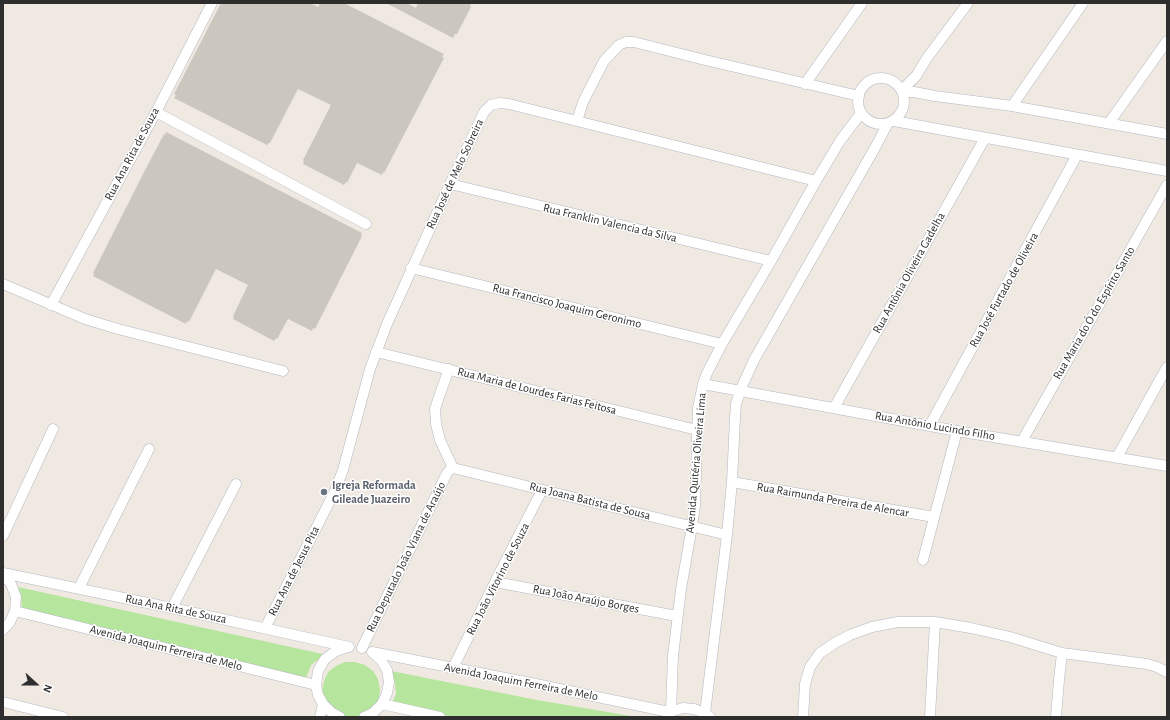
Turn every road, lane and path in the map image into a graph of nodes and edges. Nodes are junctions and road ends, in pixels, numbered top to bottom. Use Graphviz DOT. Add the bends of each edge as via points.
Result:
graph roads {
  1 [pos="212,3"];
  2 [pos="862,3"];
  3 [pos="968,3"];
  4 [pos="1083,3"];
  5 [pos="1167,41"];
  6 [pos="805,84"];
  7 [pos="902,91"];
  8 [pos="859,96"];
  9 [pos="1012,106"];
  10 [pos="156,112"];
  11 [pos="861,113"];
  12 [pos="576,120"];
  13 [pos="891,122"];
  14 [pos="1109,123"];
  15 [pos="1167,134"];
  16 [pos="985,138"];
  17 [pos="1077,155"];
  18 [pos="1167,171"];
  19 [pos="816,181"];
  20 [pos="450,184"];
  21 [pos="1167,185"];
  22 [pos="366,224"];
  23 [pos="771,261"];
  24 [pos="411,268"];
  25 [pos="3,284"];
  26 [pos="51,305"];
  27 [pos="722,344"];
  28 [pos="376,352"];
  29 [pos="1167,367"];
  30 [pos="449,369"];
  31 [pos="283,371"];
  32 [pos="703,384"];
  33 [pos="740,391"];
  34 [pos="834,408"];
  35 [pos="930,425"];
  36 [pos="54,429"];
  37 [pos="698,430"];
  38 [pos="957,431"];
  39 [pos="1022,441"];
  40 [pos="149,449"];
  41 [pos="1117,457"];
  42 [pos="1167,466"];
  43 [pos="453,468"];
  44 [pos="732,482"];
  45 [pos="236,484"];
  46 [pos="542,490"];
  47 [pos="324,513"];
  48 [pos="934,517"];
  49 [pos="692,526"];
  50 [pos="727,535"];
  51 [pos="3,536"];
  52 [pos="923,560"];
  53 [pos="3,574"];
  54 [pos="495,582"];
  55 [pos="79,588"];
  56 [pos="172,608"];
  57 [pos="15,611"];
  58 [pos="677,616"];
  59 [pos="935,622"];
  60 [pos="265,628"];
  61 [pos="3,630"];
  62 [pos="349,647"];
  63 [pos="362,648"];
  64 [pos="372,652"];
  65 [pos="1062,653"];
  66 [pos="453,668"];
  67 [pos="1167,672"];
  68 [pos="316,685"];
  69 [pos="3,702"];
  70 [pos="323,704"];
  71 [pos="382,704"];
  72 [pos="667,713"];
  73 [pos="708,715"];
  74 [pos="63,717"];
  75 [pos="320,717"];
  76 [pos="340,717"];
  77 [pos="364,717"];
  78 [pos="440,717"];
  79 [pos="802,717"];
  80 [pos="930,717"];
  81 [pos="1056,717"];
  1 -- 10 [label="street, Rua Ana Rita de Souza"];
  2 -- 6 [label="street"];
  3 -- 7 [label="street" via="916,76"];
  4 -- 9 [label="street"];
  5 -- 14 [label="street"];
  6 -- 8 [label="street"];
  6 -- 12 [label="street" via="626,42 619,45 604,61"];
  7 -- 8 [label="street" via="890,79 882,78 867,83"];
  7 -- 9 [label="street"];
  7 -- 13 [label="street" via="904,108"];
  8 -- 11 [label="street"];
  9 -- 14 [label="street"];
  10 -- 22 [label="street"];
  10 -- 26 [label="street, Rua Ana Rita de Souza"];
  11 -- 13 [label="street" via="876,124"];
  11 -- 19 [label="street, Avenida Quitéria Oliveira Lima" via="840,141"];
  12 -- 19 [label="street, Rua José de Melo Sobreira"];
  12 -- 20 [label="street, Rua José de Melo Sobreira" via="500,102 491,105 484,112"];
  13 -- 16 [label="street"];
  13 -- 33 [label="street" via="754,360"];
  14 -- 15 [label="street"];
  16 -- 17 [label="street"];
  16 -- 34 [label="street, Rua Antônia Oliveira Gadelha"];
  17 -- 18 [label="street"];
  17 -- 35 [label="street, Rua José Furtado de Oliveira"];
  19 -- 23 [label="street, Avenida Quitéria Oliveira Lima"];
  20 -- 23 [label="street, Rua Franklin Valencia da Silva"];
  20 -- 24 [label="street, Rua José de Melo Sobreira"];
  21 -- 39 [label="street, Rua Maria do Ó do Espírito Santo"];
  23 -- 27 [label="street, Avenida Quitéria Oliveira Lima"];
  24 -- 27 [label="street, Rua Francisco Joaquim Geronimo"];
  24 -- 28 [label="street, Rua José de Melo Sobreira"];
  25 -- 26 [label="street"];
  26 -- 31 [label="street" via="118,329"];
  27 -- 32 [label="street, Avenida Quitéria Oliveira Lima"];
  28 -- 30 [label="street, Rua Maria de Lourdes Farias Feitosa"];
  28 -- 47 [label="street, Rua José de Melo Sobreira" via="343,470"];
  29 -- 41 [label="street"];
  30 -- 37 [label="street, Rua Maria de Lourdes Farias Feitosa"];
  30 -- 43 [label="street" via="435,408 440,440"];
  32 -- 33 [label="street, Rua Antônio Lucindo Filho"];
  32 -- 37 [label="street, Avenida Quitéria Oliveira Lima" via="698,408"];
  33 -- 34 [label="street, Rua Antônio Lucindo Filho"];
  33 -- 44 [label="street" via="736,404"];
  34 -- 35 [label="street, Rua Antônio Lucindo Filho"];
  35 -- 38 [label="street, Rua Antônio Lucindo Filho"];
  36 -- 51 [label="street"];
  37 -- 49 [label="street, Avenida Quitéria Oliveira Lima"];
  38 -- 39 [label="street, Rua Antônio Lucindo Filho"];
  38 -- 48 [label="street"];
  39 -- 41 [label="street, Rua Antônio Lucindo Filho"];
  40 -- 55 [label="street"];
  41 -- 42 [label="street, Rua Antônio Lucindo Filho"];
  43 -- 46 [label="street, Rua Joana Batista de Sousa"];
  43 -- 63 [label="street, Rua Deputado João Viana de Araújo" via="447,474"];
  44 -- 48 [label="street, Rua Raimunda Pereira de Alencar"];
  44 -- 50 [label="street"];
  45 -- 56 [label="street"];
  46 -- 49 [label="street, Rua Joana Batista de Sousa"];
  46 -- 54 [label="street, Rua João Vitorino de Souza"];
  47 -- 60 [label="street, Rua Ana de Jesus Pita"];
  48 -- 52 [label="street"];
  49 -- 50 [label="street, Rua Joana Batista de Sousa"];
  49 -- 58 [label="street, Avenida Quitéria Oliveira Lima"];
  50 -- 73 [label="street"];
  53 -- 55 [label="street, Rua Ana Rita de Souza"];
  53 -- 57 [label="street" via="11,584 16,597"];
  54 -- 58 [label="street, Rua João Araújo Borges"];
  54 -- 66 [label="street, Rua João Vitorino de Souza"];
  55 -- 56 [label="street, Rua Ana Rita de Souza"];
  56 -- 60 [label="street, Rua Ana Rita de Souza"];
  57 -- 61 [label="street"];
  57 -- 68 [label="street, Avenida Joaquim Ferreira de Melo"];
  58 -- 72 [label="street, Avenida Quitéria Oliveira Lima"];
  59 -- 65 [label="street" via="1010,637"];
  59 -- 79 [label="street" via="898,622 872,627 850,635 820,653 810,667 805,684"];
  59 -- 80 [label="street"];
  60 -- 62 [label="street, Rua Ana Rita de Souza"];
  62 -- 63 [label="street, Rua Ana Rita de Souza"];
  62 -- 68 [label="street" via="336,651 325,659 318,671"];
  63 -- 64 [label="street, Avenida Joaquim Ferreira de Melo"];
  64 -- 66 [label="street, Avenida Joaquim Ferreira de Melo"];
  64 -- 71 [label="street" via="387,670 389,682"];
  65 -- 67 [label="street" via="1147,664"];
  65 -- 81 [label="street"];
  66 -- 72 [label="street, Avenida Joaquim Ferreira de Melo" via="582,693"];
  68 -- 70 [label="street"];
  69 -- 74 [label="street"];
  70 -- 75 [label="street"];
  70 -- 76 [label="street"];
  71 -- 77 [label="street" via="373,713"];
  71 -- 78 [label="street"];
  72 -- 73 [label="street, Avenida Joaquim Ferreira de Melo" via="683,708 694,709"];
}
